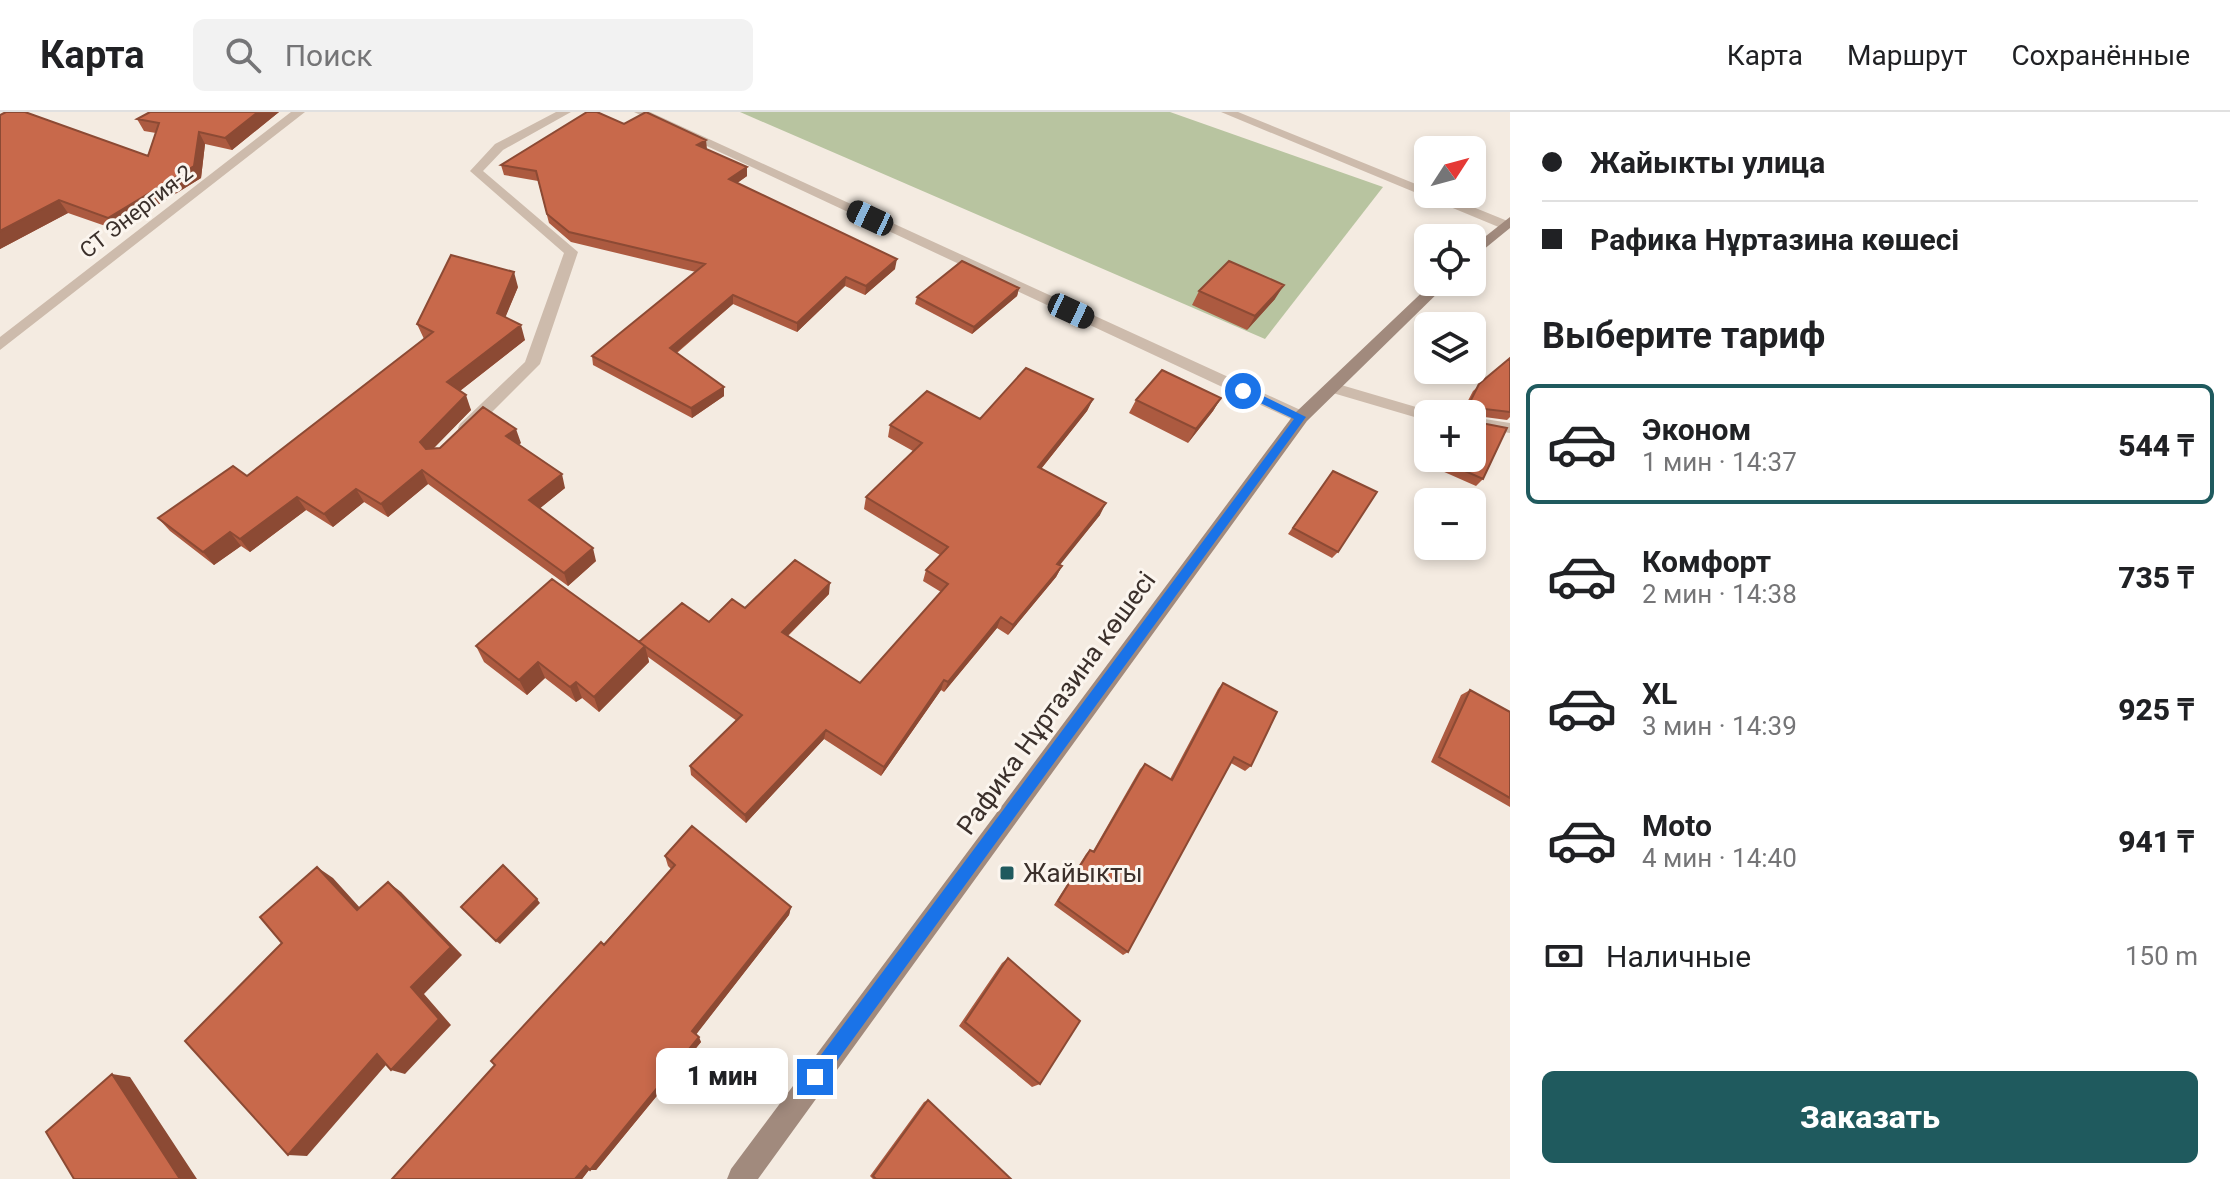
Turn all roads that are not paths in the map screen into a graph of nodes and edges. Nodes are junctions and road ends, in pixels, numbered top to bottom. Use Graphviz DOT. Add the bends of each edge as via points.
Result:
graph roads {
  1 [pos="299,112"];
  2 [pos="565,112"];
  3 [pos="640,112"];
  4 [pos="1227,112"];
  5 [pos="1508,223"];
  6 [pos="1486,243"];
  7 [pos="1427,296"];
  8 [pos="0,345"];
  9 [pos="1331,387"];
  10 [pos="1414,412"];
  11 [pos="1301,417"];
  12 [pos="1486,424"];
  13 [pos="1510,428"];
  14 [pos="459,435"];
  15 [pos="741,1179"];
  1 -- 8 [label="street, СТ Энергия-2"];
  2 -- 14 [label="street" via="499,147 476,171 571,252 532,364"];
  3 -- 11 [label="street"];
  4 -- 5 [label="street"];
  5 -- 6 [label="street"];
  7 -- 9 [label="street, Рафика Нұртазина көшесі"];
  9 -- 10 [label="lane"];
  9 -- 11 [label="street, Рафика Нұртазина көшесі"];
  11 -- 15 [label="street, Рафика Нұртазина көшесі"];
  12 -- 13 [label="lane"];
}
